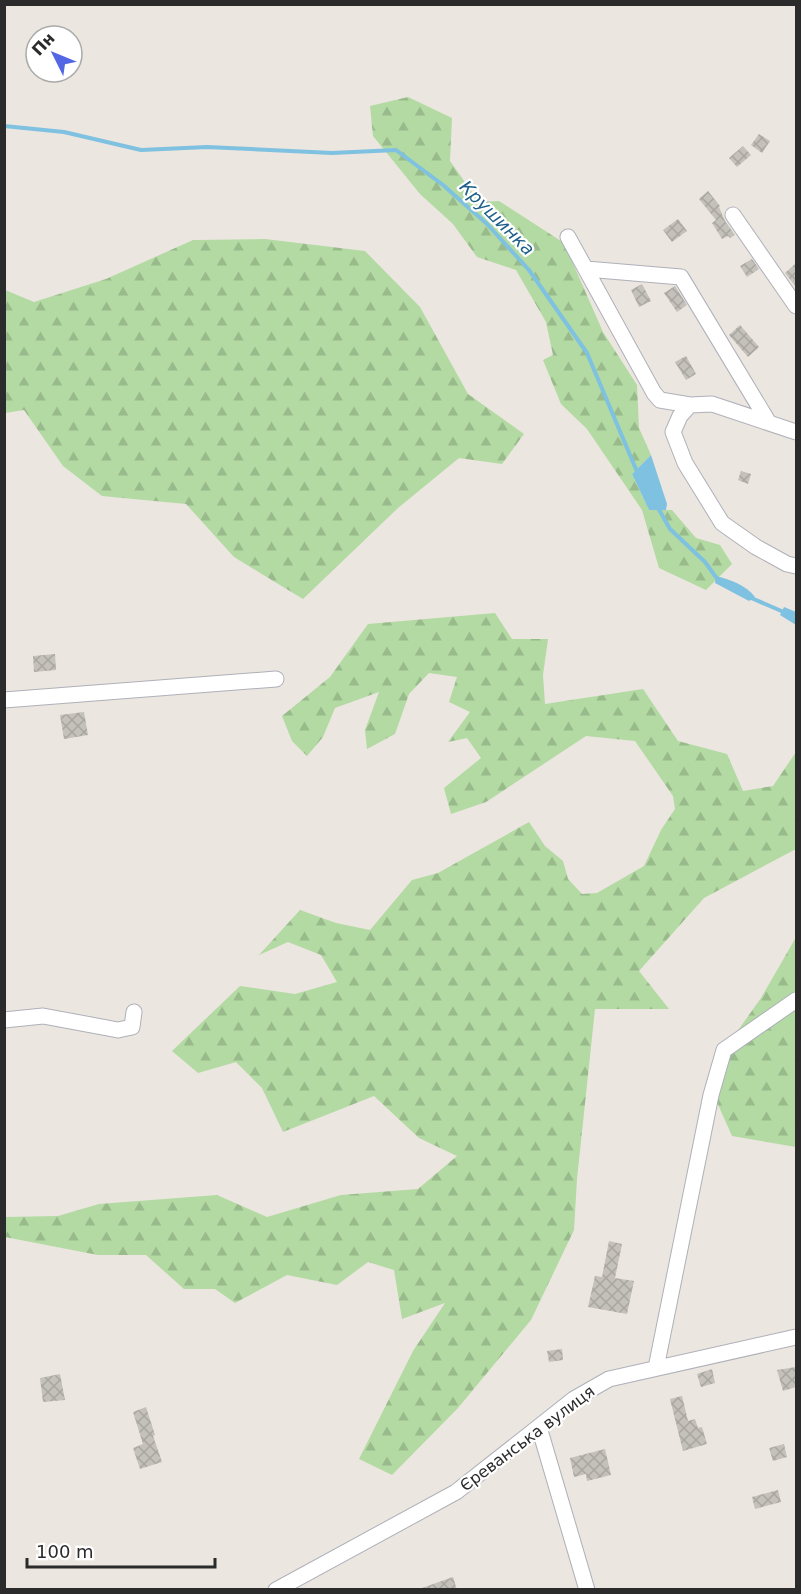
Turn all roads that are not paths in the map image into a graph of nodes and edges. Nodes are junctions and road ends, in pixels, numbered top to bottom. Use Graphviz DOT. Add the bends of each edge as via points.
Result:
graph roads {
  1 [pos="734,215"];
  2 [pos="568,237"];
  3 [pos="586,269"];
  4 [pos="796,306"];
  5 [pos="660,400"];
  6 [pos="690,405"];
  7 [pos="769,423"];
  8 [pos="796,431"];
  9 [pos="673,432"];
  10 [pos="796,566"];
  11 [pos="276,679"];
  12 [pos="4,700"];
  13 [pos="796,1000"];
  14 [pos="134,1012"];
  15 [pos="4,1020"];
  16 [pos="796,1337"];
  17 [pos="656,1368"];
  18 [pos="539,1427"];
  19 [pos="276,1590"];
  20 [pos="587,1590"];
  1 -- 4 [label="street"];
  2 -- 3 [label="street"];
  3 -- 5 [label="street"];
  3 -- 7 [label="street" via="681,277"];
  5 -- 6 [label="street"];
  5 -- 9 [label="street"];
  6 -- 7 [label="street" via="712,404"];
  6 -- 9 [label="street"];
  7 -- 8 [label="street"];
  9 -- 10 [label="street" via="685,463 722,524 756,547"];
  11 -- 12 [label="street"];
  13 -- 17 [label="street" via="724,1050 711,1095"];
  14 -- 15 [label="street" via="132,1027 118,1030 43,1016"];
  16 -- 17 [label="street, Єреванська вулиця"];
  17 -- 18 [label="street, Єреванська вулиця" via="609,1379 574,1399"];
  18 -- 19 [label="street, Єреванська вулиця" via="456,1492"];
  18 -- 20 [label="street"];
}
